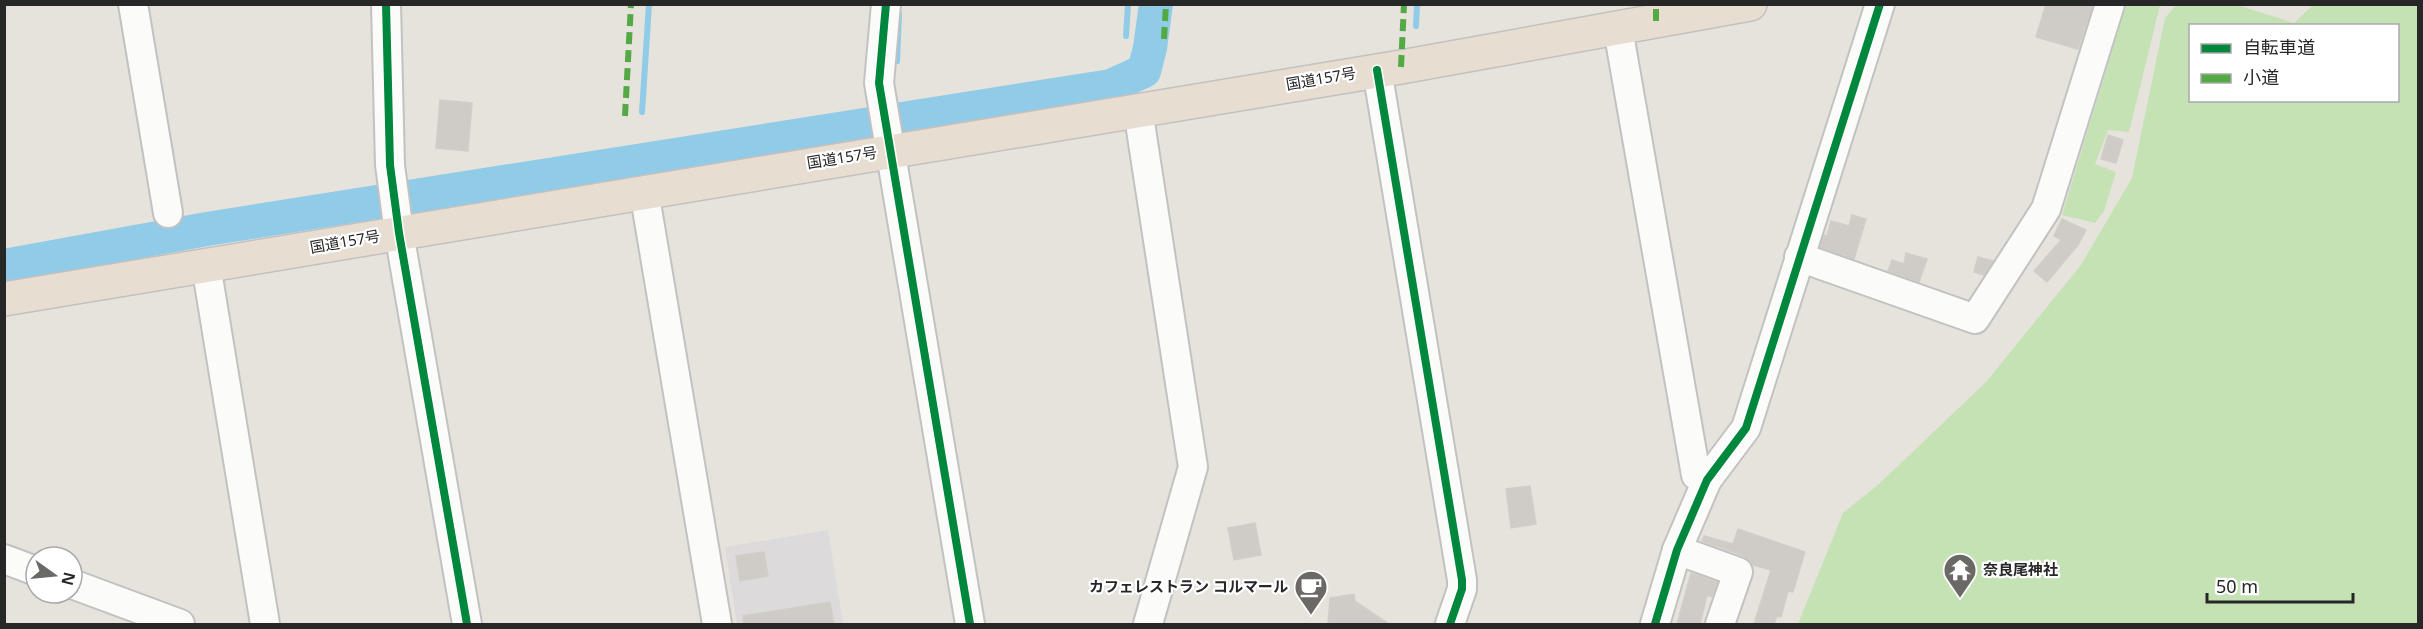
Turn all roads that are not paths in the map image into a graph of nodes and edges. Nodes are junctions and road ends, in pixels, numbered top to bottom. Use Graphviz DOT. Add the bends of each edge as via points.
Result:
graph roads {
  1 [pos="133,4"];
  2 [pos="386,4"];
  3 [pos="886,4"];
  4 [pos="1750,4"];
  5 [pos="1880,4"];
  6 [pos="2110,4"];
  7 [pos="1618,29"];
  8 [pos="1377,70"];
  9 [pos="1138,110"];
  10 [pos="890,142"];
  11 [pos="644,191"];
  12 [pos="168,213"];
  13 [pos="399,232"];
  14 [pos="1798,256"];
  15 [pos="206,265"];
  16 [pos="4,299"];
  17 [pos="1707,480"];
  18 [pos="1677,550"];
  19 [pos="4,559"];
  20 [pos="24,566"];
  21 [pos="84,588"];
  22 [pos="180,624"];
  23 [pos="264,624"];
  24 [pos="467,624"];
  25 [pos="717,624"];
  26 [pos="970,624"];
  27 [pos="1148,624"];
  28 [pos="1450,624"];
  29 [pos="1655,624"];
  30 [pos="1720,624"];
  1 -- 12 [label="street"];
  2 -- 13 [label="street" via="390,165"];
  3 -- 10 [label="street" via="879,83"];
  4 -- 7 [label="highway, 国道157号"];
  5 -- 14 [label="street"];
  6 -- 14 [label="street" via="2046,209 1975,319"];
  7 -- 8 [label="highway, 国道157号"];
  7 -- 17 [label="street" via="1696,475"];
  8 -- 9 [label="highway, 国道157号"];
  8 -- 28 [label="street" via="1462,580"];
  9 -- 10 [label="highway, 国道157号"];
  9 -- 27 [label="street" via="1193,467"];
  10 -- 11 [label="highway, 国道157号"];
  10 -- 26 [label="street"];
  11 -- 13 [label="highway, 国道157号"];
  11 -- 25 [label="street"];
  13 -- 15 [label="highway, 国道157号"];
  13 -- 24 [label="street"];
  14 -- 17 [label="street" via="1746,428"];
  15 -- 16 [label="highway, 国道157号"];
  15 -- 23 [label="street"];
  17 -- 18 [label="street"];
  18 -- 29 [label="street"];
  18 -- 30 [label="street" via="1738,572"];
  19 -- 20 [label="street"];
  21 -- 22 [label="street"];
}
